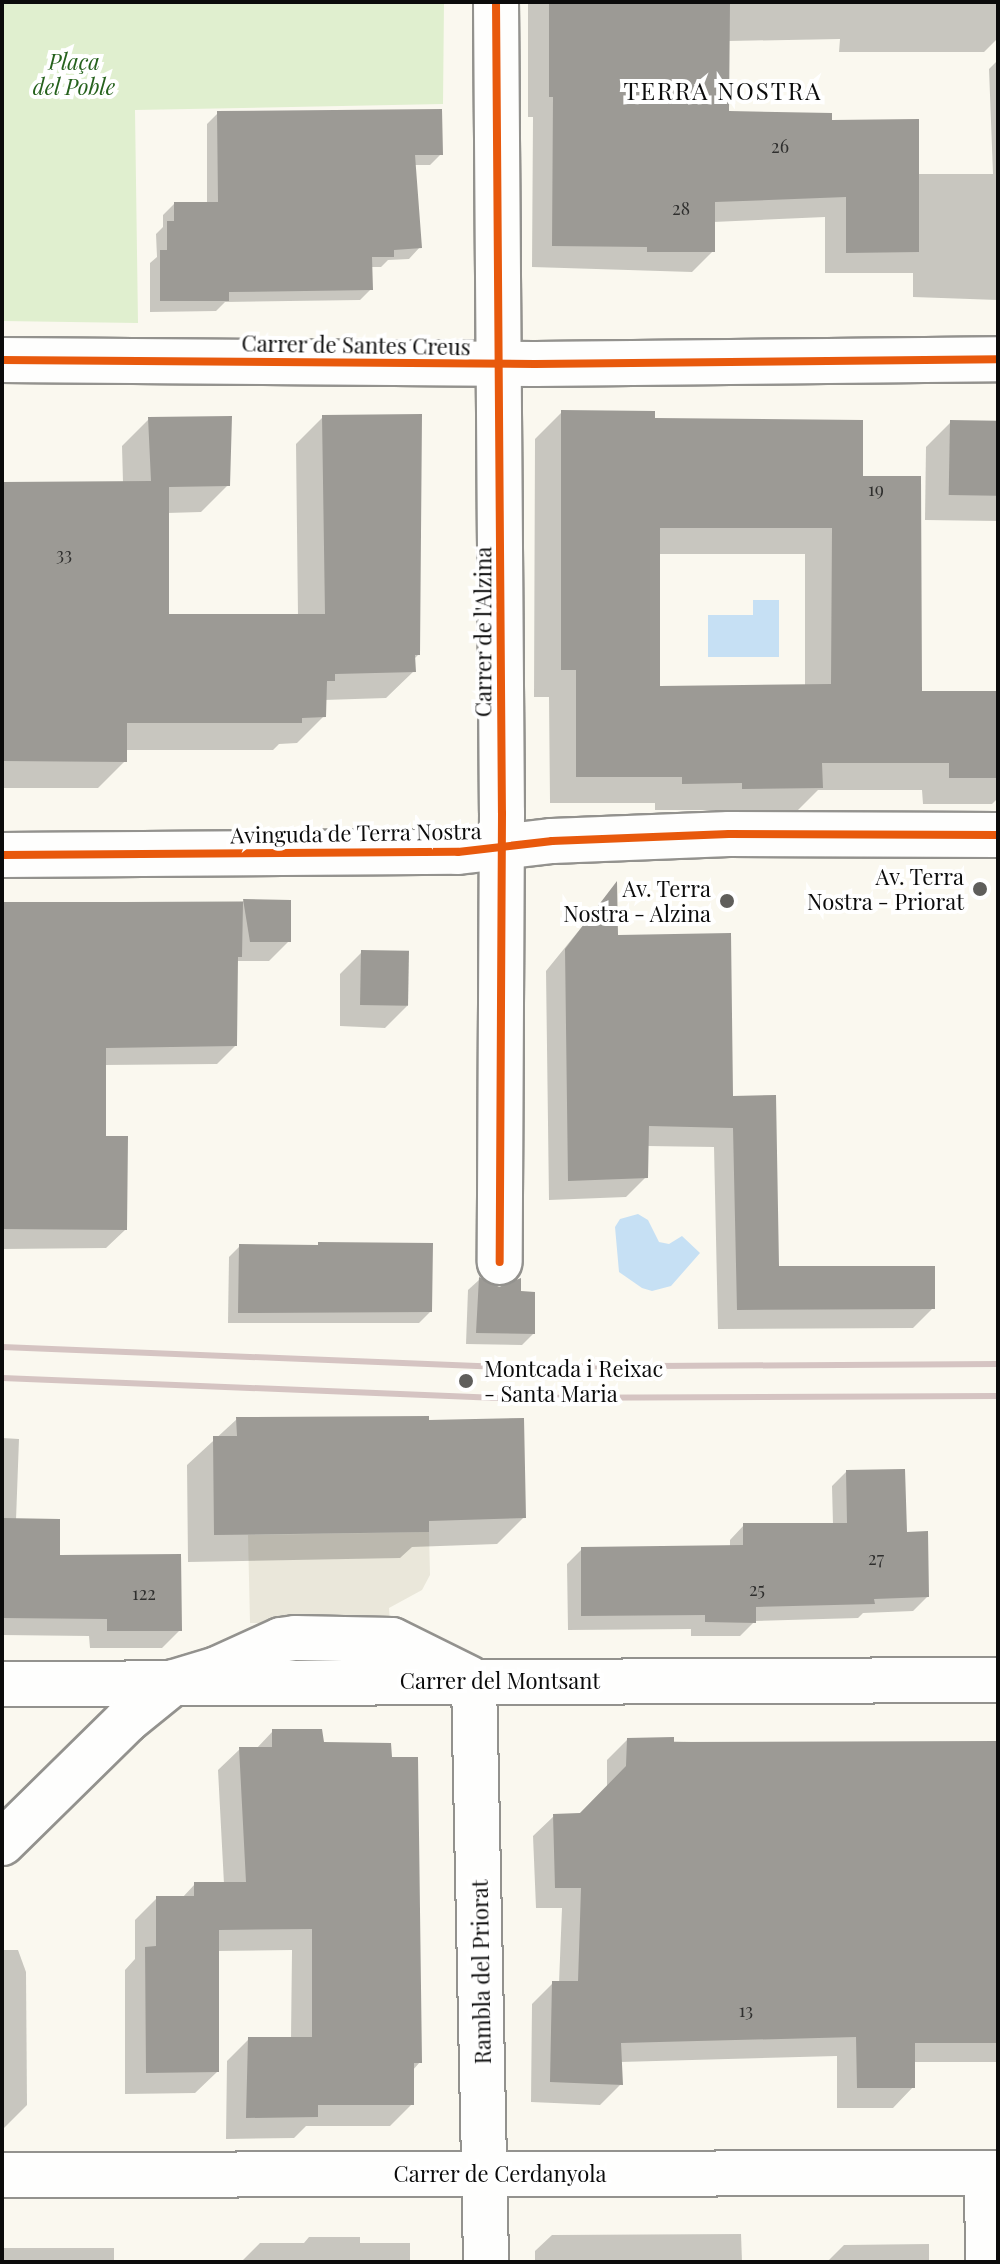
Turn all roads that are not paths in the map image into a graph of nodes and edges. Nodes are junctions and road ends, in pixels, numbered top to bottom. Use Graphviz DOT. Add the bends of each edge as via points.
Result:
graph roads {
  1 [pos="496,2"];
  2 [pos="998,359"];
  3 [pos="2,360"];
  4 [pos="499,364"];
  5 [pos="998,835"];
  6 [pos="502,847"];
  7 [pos="2,855"];
  8 [pos="500,1262"];
  9 [pos="998,1680"];
  10 [pos="174,1682"];
  11 [pos="474,1682"];
  12 [pos="2,1684"];
  13 [pos="2,1843"];
  14 [pos="992,2173"];
  15 [pos="486,2174"];
  16 [pos="2,2175"];
  17 [pos="486,2262"];
  18 [pos="988,2262"];
  1 -- 4 [label="street, Carrer de l'Alzina"];
  2 -- 4 [label="street, Carrer de Santes Creus"];
  3 -- 4 [label="street, Carrer de Santes Creus"];
  4 -- 6 [label="street, Carrer de l'Alzina"];
  5 -- 6 [label="street, Avinguda de Terra Nostra" via="729,834"];
  6 -- 7 [label="street, Avinguda de Terra Nostra" via="458,852"];
  6 -- 8 [label="street, Carrer de l'Alzina"];
  9 -- 11 [label="street, Carrer del Montsant"];
  10 -- 11 [label="street" via="295,1638 392,1640"];
  10 -- 12 [label="street"];
  10 -- 13 [label="street" via="126,1721"];
  11 -- 15 [label="street, Rambla del Priorat"];
  14 -- 15 [label="street, Carrer de Cerdanyola"];
  14 -- 18 [label="street"];
  15 -- 16 [label="street, Carrer de Cerdanyola"];
  15 -- 17 [label="street, Rambla del Priorat"];
}
